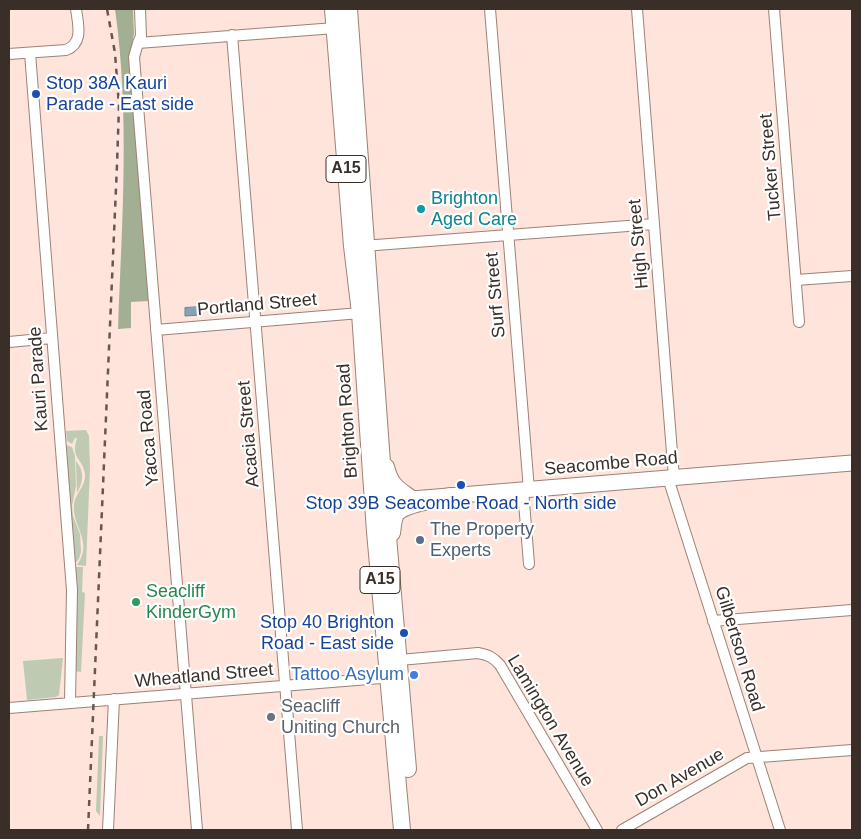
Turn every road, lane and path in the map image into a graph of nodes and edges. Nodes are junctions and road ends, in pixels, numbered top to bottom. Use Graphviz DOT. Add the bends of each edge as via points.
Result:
graph roads {
  1 [pos="76,9"];
  2 [pos="140,9"];
  3 [pos="333,9"];
  4 [pos="349,9"];
  5 [pos="490,9"];
  6 [pos="637,9"];
  7 [pos="774,9"];
  8 [pos="335,28"];
  9 [pos="232,36"];
  10 [pos="138,43"];
  11 [pos="30,53"];
  12 [pos="9,54"];
  13 [pos="654,224"];
  14 [pos="508,235"];
  15 [pos="360,246"];
  16 [pos="852,276"];
  17 [pos="796,280"];
  18 [pos="360,314"];
  19 [pos="256,322"];
  20 [pos="800,322"];
  21 [pos="156,330"];
  22 [pos="52,338"];
  23 [pos="9,342"];
  24 [pos="381,451"];
  25 [pos="852,463"];
  26 [pos="671,478"];
  27 [pos="526,490"];
  28 [pos="451,496"];
  29 [pos="412,499"];
  30 [pos="379,501"];
  31 [pos="390,553"];
  32 [pos="529,564"];
  33 [pos="852,610"];
  34 [pos="713,621"];
  35 [pos="397,671"];
  36 [pos="285,685"];
  37 [pos="186,693"];
  38 [pos="114,699"];
  39 [pos="70,702"];
  40 [pos="9,708"];
  41 [pos="852,750"];
  42 [pos="756,758"];
  43 [pos="108,830"];
  44 [pos="197,830"];
  45 [pos="297,830"];
  46 [pos="402,830"];
  47 [pos="413,830"];
  48 [pos="597,830"];
  49 [pos="622,830"];
  50 [pos="780,830"];
  1 -- 11 [label="street" via="78,37 75,44 66,50"];
  2 -- 10 [label="street, Yacca Road" via="142,36"];
  3 -- 8 [label="main road, Brighton Road / A15"];
  4 -- 15 [label="main road, Brighton Road / A15"];
  5 -- 14 [label="street, Surf Street"];
  6 -- 13 [label="street, High Street"];
  7 -- 17 [label="street, Tucker Street"];
  8 -- 9 [label="street"];
  8 -- 15 [label="main road, Brighton Road / A15"];
  9 -- 10 [label="street"];
  9 -- 19 [label="street, Acacia Street"];
  10 -- 21 [label="street, Yacca Road" via="134,57"];
  11 -- 12 [label="street"];
  11 -- 22 [label="street, Kauri Parade"];
  13 -- 14 [label="street"];
  13 -- 26 [label="street, High Street"];
  14 -- 15 [label="street"];
  14 -- 27 [label="street, Surf Street"];
  15 -- 18 [label="main road, Brighton Road / A15"];
  15 -- 24 [label="main road, Brighton Road / A15"];
  16 -- 17 [label="street"];
  17 -- 20 [label="street, Tucker Street"];
  18 -- 19 [label="street, Portland Street"];
  18 -- 30 [label="main road, Brighton Road / A15"];
  19 -- 21 [label="street, Portland Street"];
  19 -- 36 [label="street, Acacia Street"];
  21 -- 37 [label="street, Yacca Road"];
  22 -- 23 [label="street"];
  22 -- 39 [label="street, Kauri Parade" via="72,590"];
  24 -- 29 [label="main road" via="389,480"];
  24 -- 30 [label="main road, Brighton Road / A15"];
  25 -- 26 [label="main road, Seacombe Road"];
  26 -- 27 [label="main road, Seacombe Road"];
  26 -- 34 [label="street, Gilbertson Road"];
  27 -- 28 [label="main road, Seacombe Road"];
  27 -- 32 [label="street, Surf Street"];
  28 -- 29 [label="main road, Seacombe Road"];
  28 -- 31 [label="main road" via="397,513"];
  29 -- 30 [label="main road, Seacombe Road"];
  30 -- 31 [label="main road, Brighton Road / A15"];
  30 -- 35 [label="main road, Brighton Road / A15"];
  31 -- 35 [label="main road, Brighton Road / A15"];
  33 -- 34 [label="street"];
  34 -- 42 [label="street, Gilbertson Road"];
  35 -- 36 [label="street, Wheatland Street"];
  35 -- 46 [label="main road, Brighton Road / A15"];
  35 -- 47 [label="main road, Brighton Road / A15"];
  35 -- 48 [label="street, Lamington Avenue" via="478,653 494,658"];
  36 -- 37 [label="street, Wheatland Street"];
  36 -- 45 [label="street, Acacia Street"];
  37 -- 38 [label="street, Wheatland Street"];
  37 -- 44 [label="street, Yacca Road"];
  38 -- 39 [label="street, Wheatland Street"];
  38 -- 43 [label="street"];
  39 -- 40 [label="street, Wheatland Street"];
  41 -- 42 [label="street, Don Avenue"];
  42 -- 49 [label="street, Don Avenue" via="747,758"];
  42 -- 50 [label="street, Gilbertson Road"];
}
